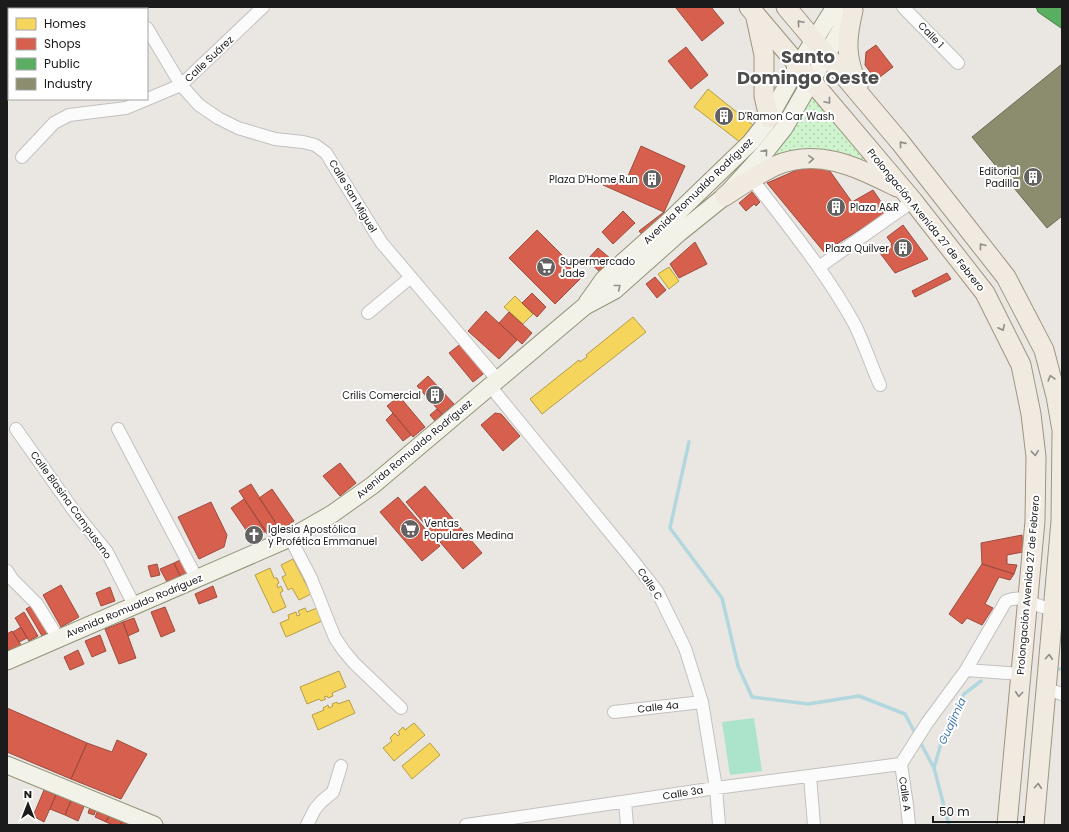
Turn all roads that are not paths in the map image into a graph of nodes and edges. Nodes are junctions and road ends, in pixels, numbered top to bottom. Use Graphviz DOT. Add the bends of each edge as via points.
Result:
graph roads {
  1 [pos="263,7"];
  2 [pos="786,7"];
  3 [pos="903,7"];
  4 [pos="847,8"];
  5 [pos="751,10"];
  6 [pos="148,30"];
  7 [pos="814,40"];
  8 [pos="827,56"];
  9 [pos="958,63"];
  10 [pos="798,66"];
  11 [pos="812,82"];
  12 [pos="182,85"];
  13 [pos="148,99"];
  14 [pos="145,100"];
  15 [pos="866,103"];
  16 [pos="769,118"];
  17 [pos="22,158"];
  18 [pos="752,179"];
  19 [pos="908,195"];
  20 [pos="726,196"];
  21 [pos="819,267"];
  22 [pos="411,277"];
  23 [pos="584,306"];
  24 [pos="368,313"];
  25 [pos="493,382"];
  26 [pos="880,385"];
  27 [pos="16,429"];
  28 [pos="118,429"];
  29 [pos="1062,431"];
  30 [pos="290,538"];
  31 [pos="7,571"];
  32 [pos="197,579"];
  33 [pos="1028,600"];
  34 [pos="134,605"];
  35 [pos="1057,610"];
  36 [pos="58,638"];
  37 [pos="7,661"];
  38 [pos="966,670"];
  39 [pos="1021,674"];
  40 [pos="1054,692"];
  41 [pos="702,702"];
  42 [pos="401,708"];
  43 [pos="614,712"];
  44 [pos="901,764"];
  45 [pos="7,766"];
  46 [pos="341,766"];
  47 [pos="810,776"];
  48 [pos="716,788"];
  49 [pos="625,802"];
  50 [pos="535,820"];
  51 [pos="145,823"];
  52 [pos="307,825"];
  53 [pos="466,825"];
  54 [pos="628,825"];
  55 [pos="719,825"];
  56 [pos="814,825"];
  57 [pos="909,825"];
  58 [pos="1007,825"];
  59 [pos="1034,825"];
  1 -- 12 [label="street, Calle Suárez"];
  7 -- 2 [label="main road, one-way"];
  3 -- 9 [label="street, Calle 1"];
  4 -- 7 [label="main road, Avenida Romualdo Rodríguez"];
  4 -- 8 [label="main road, Avenida Romualdo Rodríguez"];
  4 -- 15 [label="main road" via="847,48 850,67"];
  5 -- 10 [label="main road, Prolongación Avenida 27 de Febrero"];
  5 -- 16 [label="main road" via="764,55 764,96"];
  6 -- 12 [label="street, Calle San Miguel"];
  7 -- 8 [label="main road"];
  7 -- 10 [label="main road, Avenida Romualdo Rodríguez"];
  8 -- 11 [label="main road, Avenida Romualdo Rodríguez"];
  8 -- 15 [label="main road"];
  10 -- 11 [label="main road, Prolongación Avenida 27 de Febrero"];
  10 -- 16 [label="main road, Avenida Romualdo Rodríguez"];
  11 -- 19 [label="main road, Prolongación Avenida 27 de Febrero, one-way"];
  20 -- 11 [label="main road, Avenida Romualdo Rodríguez, one-way" via="784,128"];
  12 -- 13 [label="street, Calle Suárez"];
  12 -- 22 [label="street, Calle San Miguel" via="199,105 238,128 275,139 315,145 326,153 381,242"];
  14 -- 17 [label="street, Calle Suárez" via="126,108 69,115 54,123"];
  29 -- 15 [label="main road, one-way" via="1044,350 1006,277 918,164"];
  16 -- 23 [label="main road, Avenida Romualdo Rodríguez" via="751,142 729,164 604,279"];
  18 -- 19 [label="main road, one-way" via="788,162 817,158 853,166"];
  18 -- 20 [label="main road"];
  18 -- 21 [label="street"];
  19 -- 21 [label="street"];
  19 -- 33 [label="main road, Prolongación Avenida 27 de Febrero, one-way" via="985,293 1021,365 1031,414 1036,458 1035,521"];
  23 -- 20 [label="main road, Avenida Romualdo Rodríguez, one-way" via="615,290 679,233"];
  21 -- 26 [label="street" via="855,325"];
  22 -- 24 [label="street"];
  22 -- 25 [label="street, Calle San Miguel"];
  23 -- 25 [label="main road, Avenida Romualdo Rodríguez"];
  25 -- 30 [label="main road, Avenida Romualdo Rodríguez" via="354,500"];
  25 -- 41 [label="street, Calle C" via="656,590 685,648"];
  27 -- 34 [label="street, Calle Blasina Campusano" via="74,511 107,552"];
  28 -- 32 [label="street"];
  29 -- 35 [label="main road"];
  30 -- 32 [label="main road, Avenida Romualdo Rodríguez"];
  30 -- 42 [label="street" via="311,578 335,638 344,652"];
  31 -- 36 [label="street" via="37,604"];
  32 -- 34 [label="main road, Avenida Romualdo Rodríguez"];
  33 -- 35 [label="street" via="1039,606"];
  33 -- 38 [label="street" via="1006,601"];
  33 -- 39 [label="main road, Prolongación Avenida 27 de Febrero"];
  34 -- 36 [label="main road, Avenida Romualdo Rodríguez"];
  40 -- 35 [label="main road, one-way"];
  36 -- 37 [label="main road, Avenida Romualdo Rodríguez"];
  38 -- 39 [label="street"];
  38 -- 44 [label="street"];
  39 -- 58 [label="main road, Prolongación Avenida 27 de Febrero, one-way"];
  59 -- 40 [label="main road, one-way"];
  41 -- 43 [label="street, Calle 4a"];
  41 -- 48 [label="street, Calle C"];
  44 -- 47 [label="street, Calle 3a"];
  44 -- 57 [label="street, Calle A"];
  45 -- 51 [label="main road"];
  46 -- 52 [label="street" via="333,792 315,809"];
  47 -- 48 [label="street, Calle 3a"];
  47 -- 56 [label="street"];
  48 -- 49 [label="street, Calle 3a"];
  48 -- 55 [label="street, Calle C"];
  49 -- 50 [label="street, Calle 3a"];
  49 -- 54 [label="street"];
  50 -- 53 [label="street, Calle 3a"];
}
